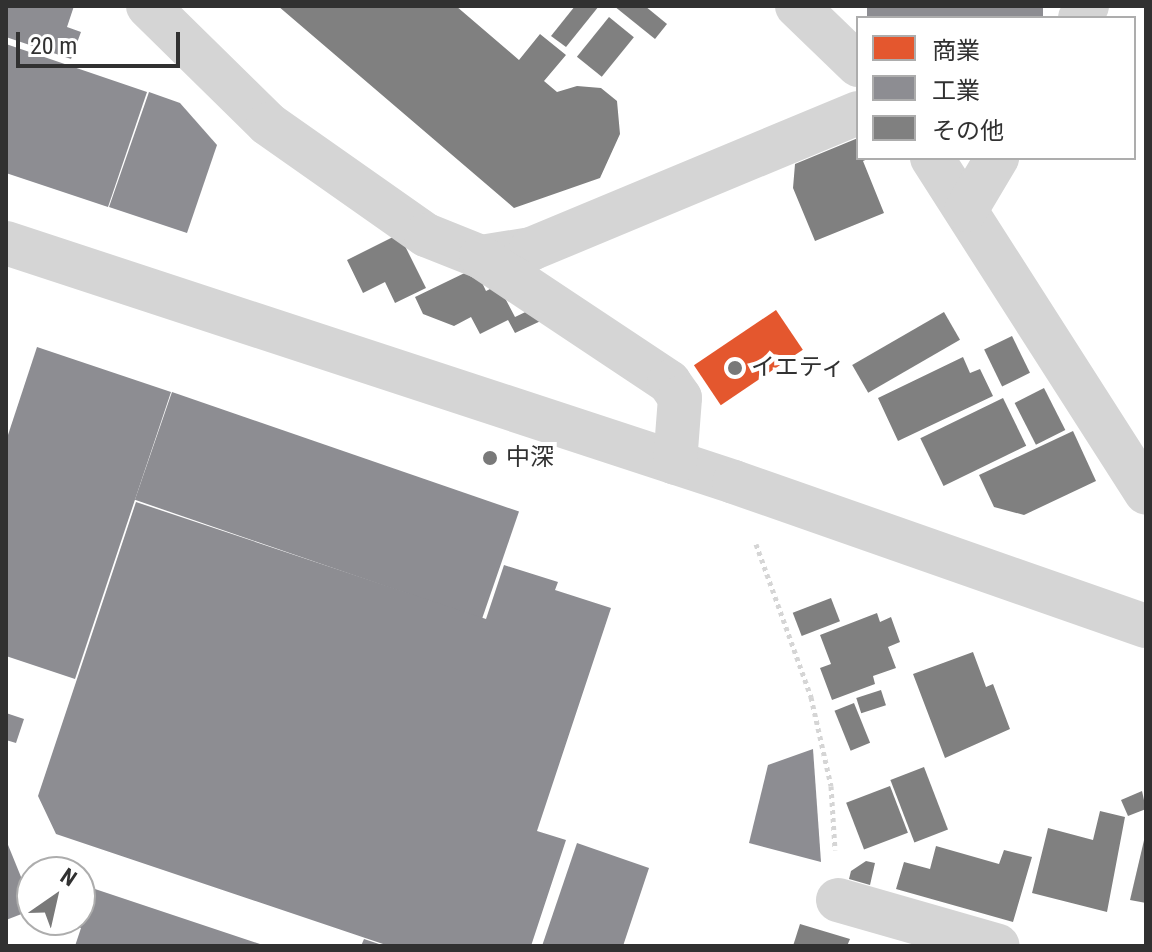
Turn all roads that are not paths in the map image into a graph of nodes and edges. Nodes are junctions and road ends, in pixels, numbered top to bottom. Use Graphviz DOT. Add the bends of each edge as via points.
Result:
graph roads {
  1 [pos="148,6"];
  2 [pos="797,6"];
  3 [pos="856,63"];
  4 [pos="856,114"];
  5 [pos="933,160"];
  6 [pos="996,160"];
  7 [pos="966,210"];
  8 [pos="6,243"];
  9 [pos="481,257"];
  10 [pos="675,463"];
  11 [pos="1146,492"];
  12 [pos="1146,626"];
  13 [pos="838,900"];
  14 [pos="998,946"];
  1 -- 9 [label="street" via="268,124 426,235"];
  2 -- 3 [label="street"];
  4 -- 9 [label="street" via="531,249"];
  5 -- 7 [label="street"];
  6 -- 7 [label="street"];
  7 -- 11 [label="street"];
  8 -- 10 [label="street"];
  9 -- 10 [label="street" via="669,382 680,398"];
  10 -- 12 [label="street"];
  13 -- 14 [label="street"];
}
